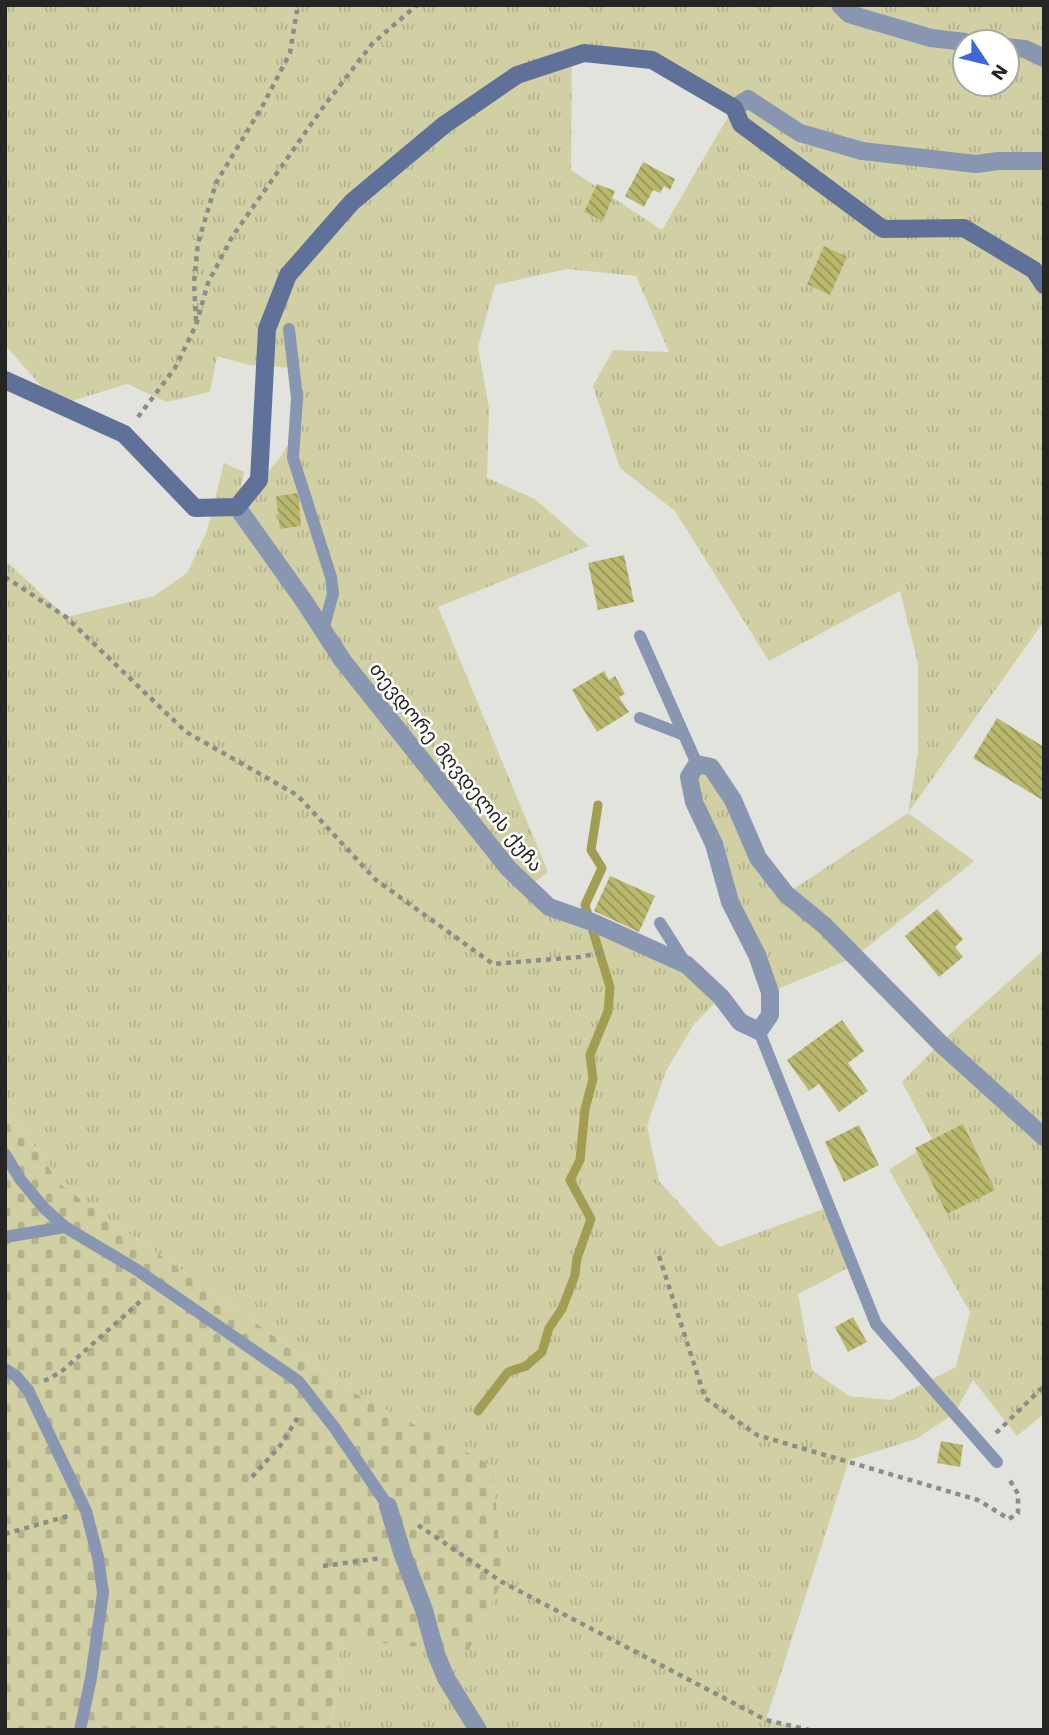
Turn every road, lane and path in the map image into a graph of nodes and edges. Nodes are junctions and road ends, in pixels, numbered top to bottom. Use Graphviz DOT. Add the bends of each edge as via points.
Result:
graph roads {
  1 [pos="417,5"];
  2 [pos="840,5"];
  3 [pos="297,10"];
  4 [pos="951,40"];
  5 [pos="1021,49"];
  6 [pos="1044,58"];
  7 [pos="734,108"];
  8 [pos="1044,161"];
  9 [pos="1044,285"];
  10 [pos="196,325"];
  11 [pos="289,329"];
  12 [pos="5,380"];
  13 [pos="124,434"];
  14 [pos="237,507"];
  15 [pos="5,577"];
  16 [pos="323,630"];
  17 [pos="640,636"];
  18 [pos="640,718"];
  19 [pos="684,735"];
  20 [pos="697,764"];
  21 [pos="660,923"];
  22 [pos="579,957"];
  23 [pos="687,965"];
  24 [pos="759,1031"];
  25 [pos="1044,1137"];
  26 [pos="5,1154"];
  27 [pos="65,1227"];
  28 [pos="5,1237"];
  29 [pos="659,1256"];
  30 [pos="158,1285"];
  31 [pos="5,1370"];
  32 [pos="1044,1386"];
  33 [pos="28,1390"];
  34 [pos="310,1397"];
  35 [pos="983,1446"];
  36 [pos="997,1462"];
  37 [pos="253,1478"];
  38 [pos="388,1506"];
  39 [pos="86,1511"];
  40 [pos="5,1534"];
  41 [pos="403,1555"];
  42 [pos="323,1566"];
  43 [pos="80,1730"];
  44 [pos="478,1730"];
  45 [pos="809,1730"];
  1 -- 10 [label="path" via="372,44 240,226 208,283"];
  2 -- 4 [label="street" via="849,14"];
  3 -- 10 [label="path" via="290,53 216,183 198,243"];
  5 -- 6 [label="street"];
  7 -- 8 [label="street" via="748,99 800,133 862,151 976,164"];
  7 -- 9 [label="street" via="741,124 883,229 964,228 1034,270"];
  7 -- 14 [label="street" via="652,60 584,52 516,75 444,125 352,202 288,275 267,329 259,480"];
  10 -- 13 [label="path" via="175,368"];
  11 -- 16 [label="lane" via="297,398 293,458 333,594"];
  12 -- 13 [label="street"];
  13 -- 14 [label="street" via="195,508"];
  14 -- 16 [label="street, თევდორე მღვდელის ქუჩა"];
  15 -- 22 [label="path" via="66,617 186,732 297,795 376,880 493,964"];
  16 -- 23 [label="street, თევდორე მღვდელის ქუჩა" via="508,868 549,907"];
  17 -- 19 [label="lane"];
  18 -- 19 [label="lane"];
  19 -- 20 [label="lane"];
  20 -- 24 [label="street" via="689,777 694,802 714,844 730,902 770,992 770,1015"];
  20 -- 25 [label="street" via="711,767 733,800 758,858 786,894"];
  21 -- 23 [label="lane"];
  23 -- 24 [label="street, თევდორე მღვდელის ქუჩა" via="740,1022"];
  24 -- 35 [label="lane" via="876,1324"];
  26 -- 27 [label="lane" via="20,1179"];
  27 -- 28 [label="lane"];
  27 -- 30 [label="lane"];
  29 -- 36 [label="path" via="705,1398 757,1435 978,1500 1009,1519 1018,1513 1018,1494"];
  30 -- 33 [label="path" via="61,1372"];
  30 -- 34 [label="lane" via="298,1381"];
  31 -- 33 [label="lane"];
  32 -- 35 [label="path"];
  33 -- 39 [label="lane"];
  34 -- 37 [label="path" via="280,1446"];
  34 -- 38 [label="lane"];
  35 -- 36 [label="lane"];
  38 -- 41 [label="street"];
  38 -- 45 [label="path" via="514,1588 766,1720"];
  39 -- 40 [label="path"];
  39 -- 43 [label="lane" via="103,1592"];
  41 -- 42 [label="path"];
  41 -- 44 [label="street" via="446,1678"];
}
